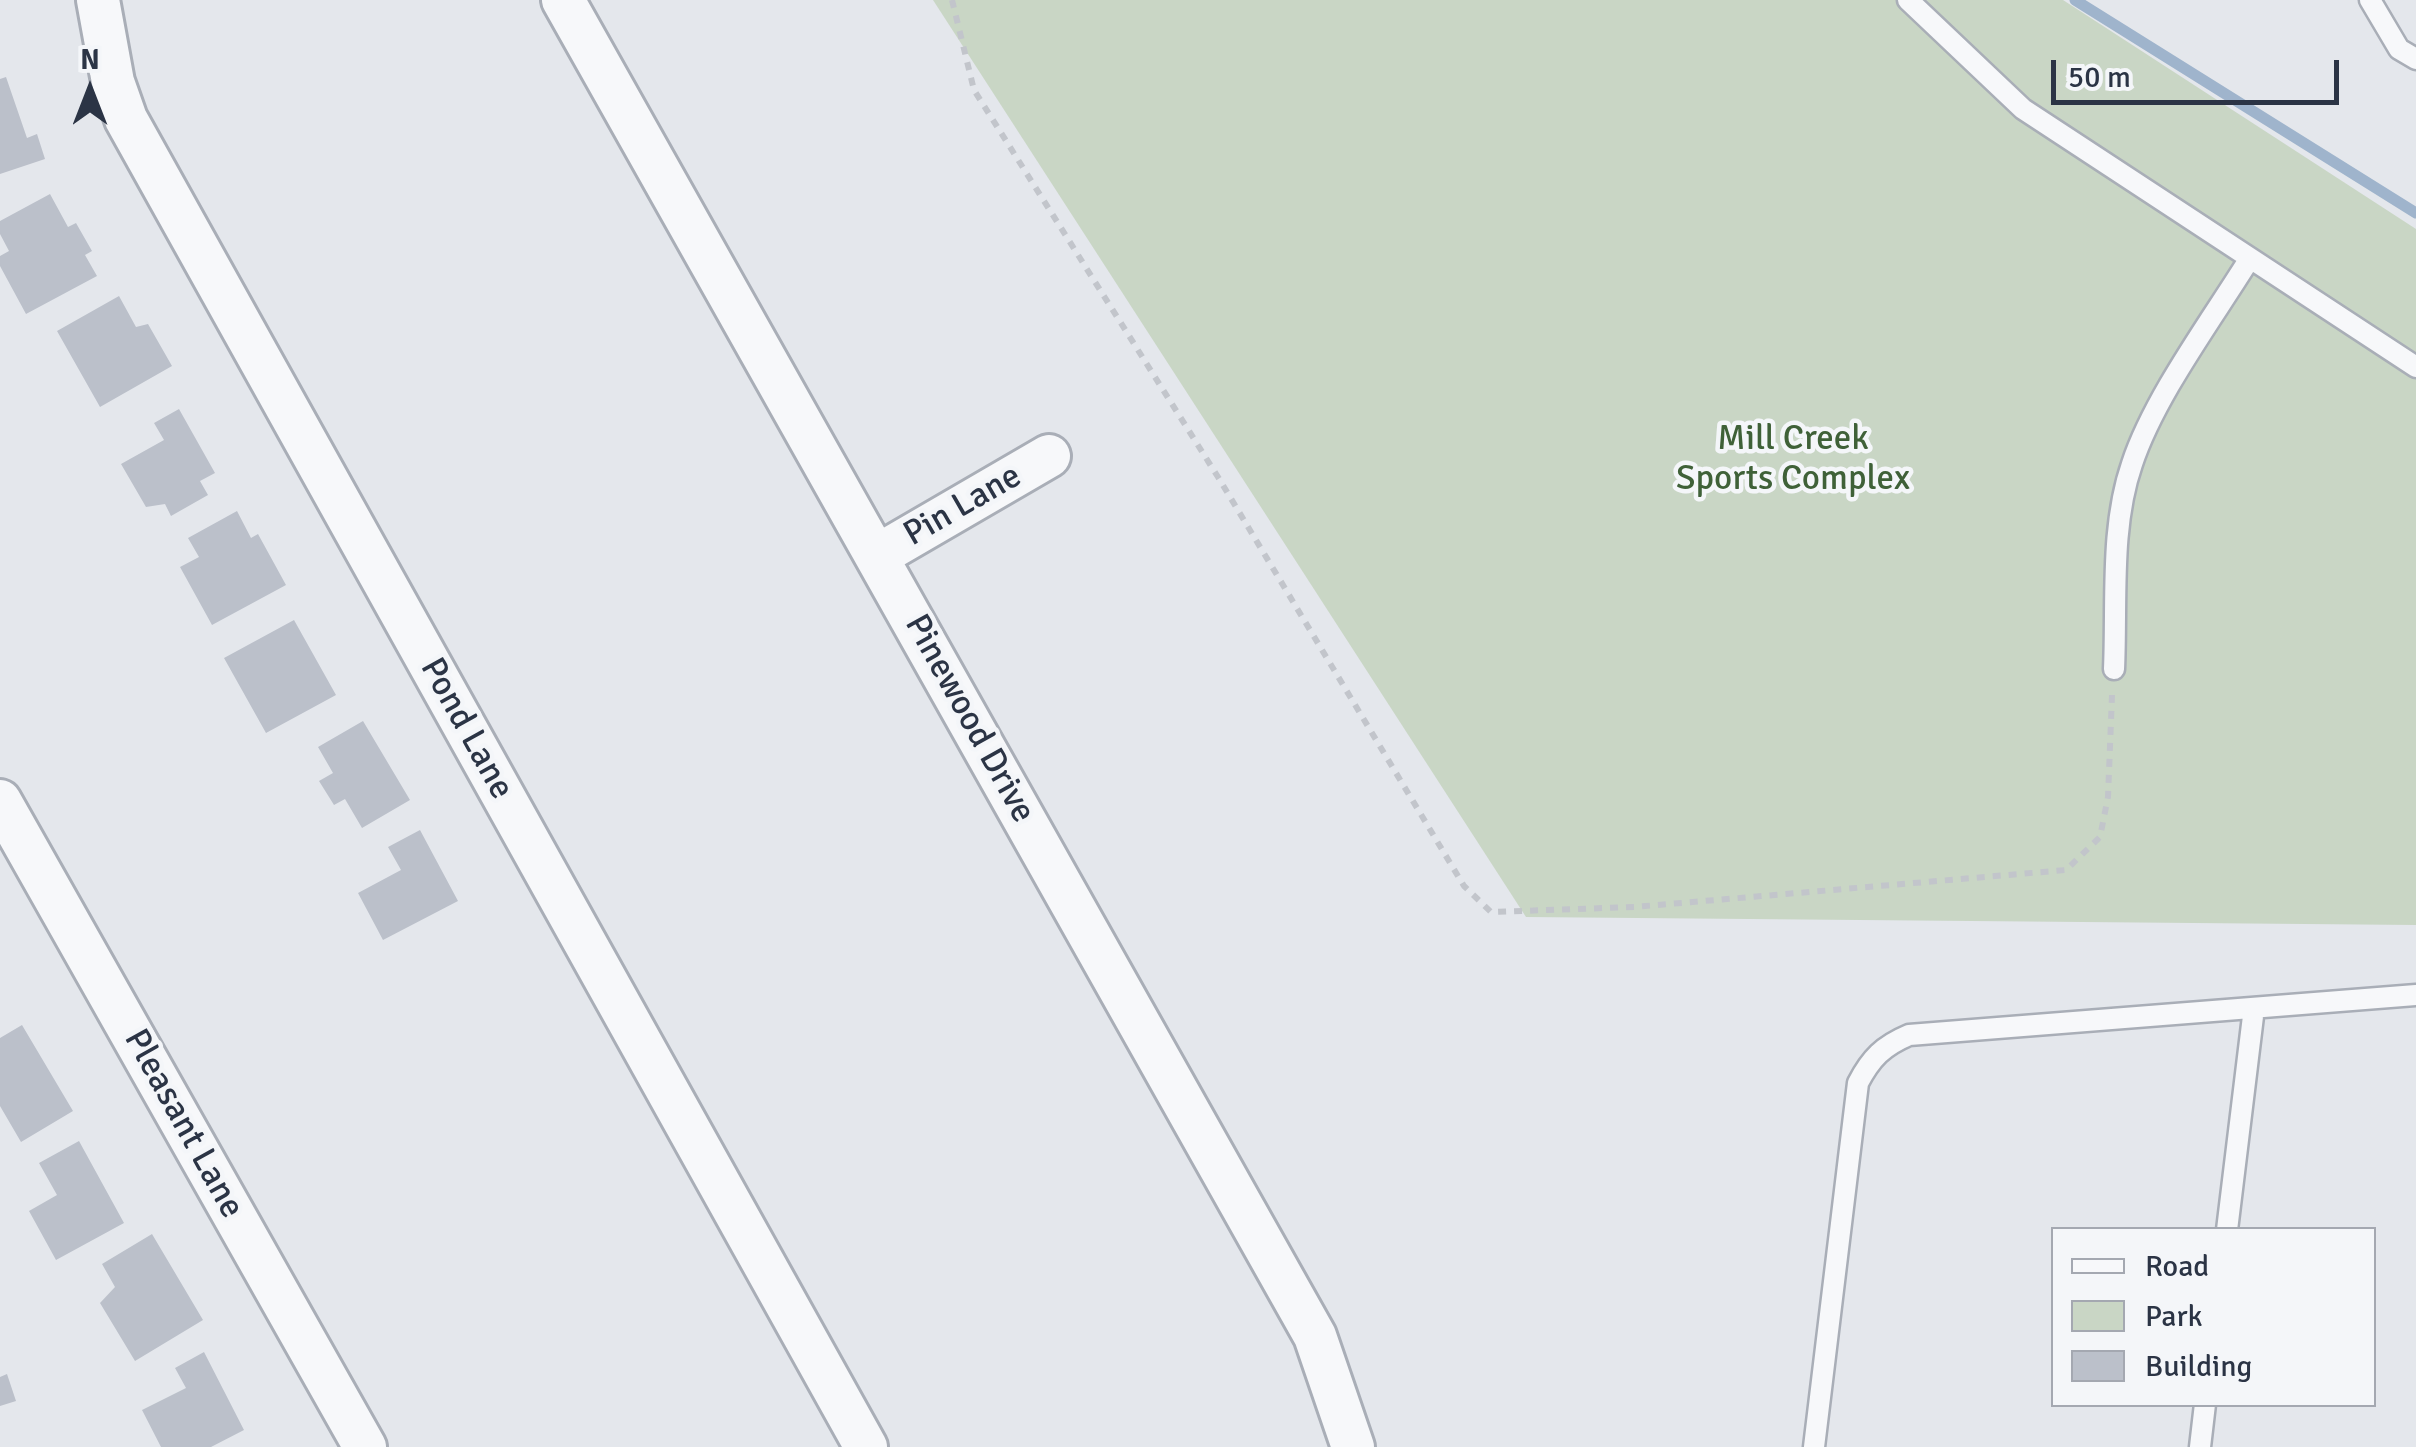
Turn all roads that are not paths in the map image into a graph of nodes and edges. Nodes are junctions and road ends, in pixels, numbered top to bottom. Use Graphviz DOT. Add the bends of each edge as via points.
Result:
graph roads {
  1 [pos="98,0"];
  2 [pos="563,0"];
  3 [pos="1908,0"];
  4 [pos="2370,0"];
  5 [pos="2416,59"];
  6 [pos="2250,258"];
  7 [pos="2416,367"];
  8 [pos="1048,456"];
  9 [pos="877,556"];
  10 [pos="2114,669"];
  11 [pos="0,802"];
  12 [pos="2416,995"];
  13 [pos="2254,1008"];
  14 [pos="2226,1227"];
  15 [pos="2205,1407"];
  16 [pos="365,1447"];
  17 [pos="866,1447"];
  18 [pos="1354,1447"];
  19 [pos="1814,1447"];
  20 [pos="2200,1447"];
  1 -- 17 [label="street, Pond Lane" via="126,119"];
  2 -- 9 [label="street, Pinewood Drive"];
  3 -- 6 [label="lane" via="2024,109"];
  4 -- 5 [label="lane" via="2399,49"];
  6 -- 7 [label="lane"];
  6 -- 10 [label="lane" via="2132,463 2120,522"];
  8 -- 9 [label="street, Pin Lane"];
  9 -- 18 [label="street, Pinewood Drive" via="1315,1336"];
  11 -- 16 [label="street, Pleasant Lane"];
  12 -- 13 [label="lane"];
  13 -- 14 [label="lane"];
  13 -- 19 [label="lane" via="1909,1035 1869,1061 1858,1083"];
  15 -- 20 [label="lane"];
}
